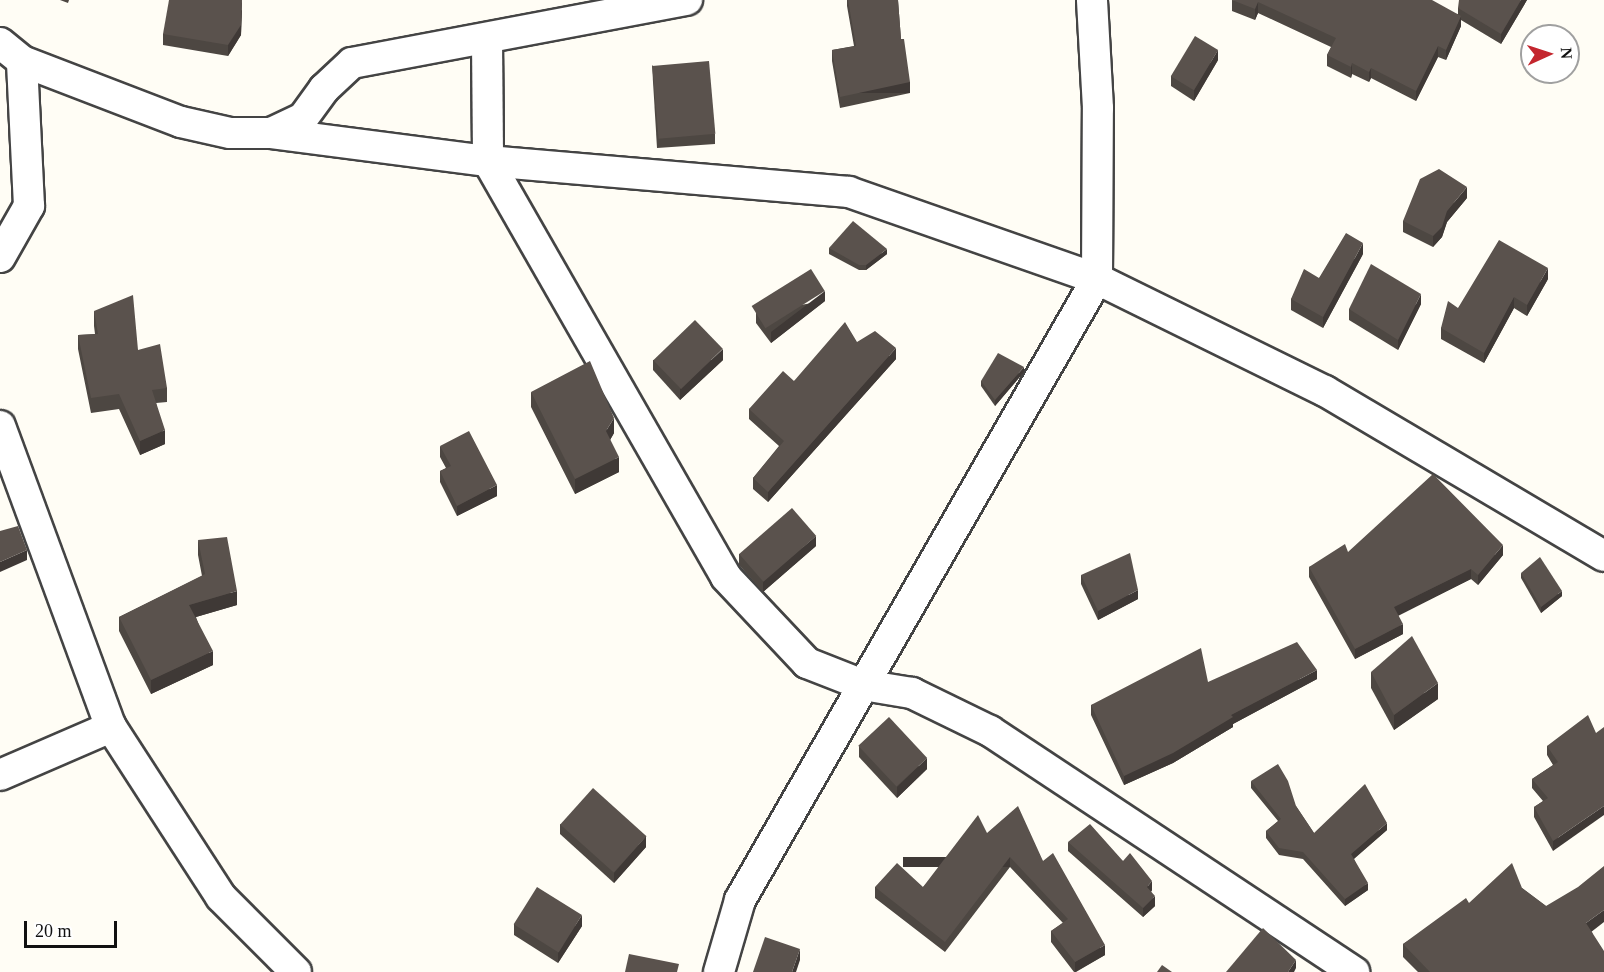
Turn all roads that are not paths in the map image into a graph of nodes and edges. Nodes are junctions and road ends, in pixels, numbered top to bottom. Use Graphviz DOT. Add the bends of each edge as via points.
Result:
graph roads {
  1 [pos="687,0"];
  2 [pos="1092,0"];
  3 [pos="487,40"];
  4 [pos="11,52"];
  5 [pos="271,133"];
  6 [pos="488,161"];
  7 [pos="0,257"];
  8 [pos="1097,279"];
  9 [pos="0,426"];
  10 [pos="1604,555"];
  11 [pos="863,685"];
  12 [pos="111,727"];
  13 [pos="0,775"];
  14 [pos="296,972"];
  15 [pos="719,972"];
  16 [pos="1354,972"];
  1 -- 3 [label="street"];
  2 -- 8 [label="street" via="1098,108"];
  3 -- 5 [label="street" via="352,63 324,89 303,118"];
  3 -- 6 [label="street"];
  4 -- 5 [label="street" via="181,122 230,133"];
  4 -- 7 [label="street" via="29,206"];
  5 -- 6 [label="street"];
  6 -- 8 [label="street" via="849,192"];
  6 -- 11 [label="street" via="726,577 807,663"];
  8 -- 10 [label="street" via="1325,392"];
  8 -- 11 [label="street"];
  9 -- 12 [label="street"];
  11 -- 15 [label="street" via="740,900"];
  11 -- 16 [label="street" via="912,693 990,731"];
  12 -- 13 [label="street"];
  12 -- 14 [label="street" via="221,897"];
}
